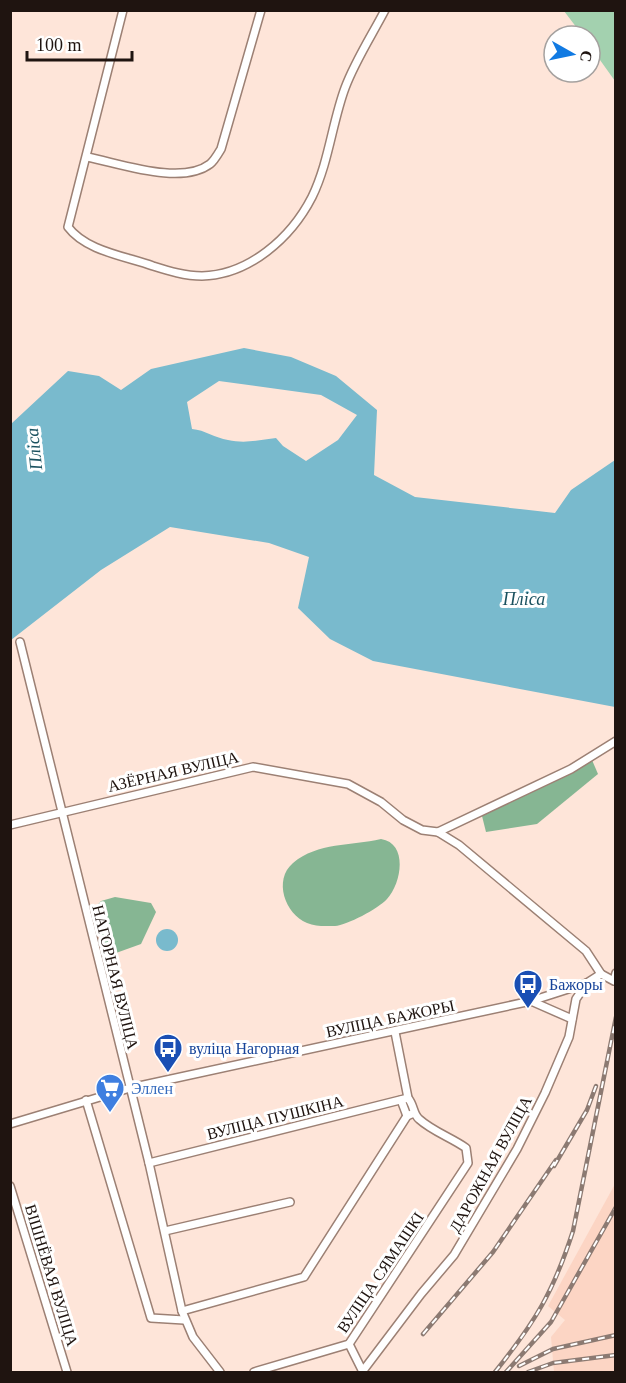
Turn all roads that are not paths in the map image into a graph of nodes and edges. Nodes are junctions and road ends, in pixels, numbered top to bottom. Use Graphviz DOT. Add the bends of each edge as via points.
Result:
graph roads {
  1 [pos="123,10"];
  2 [pos="261,10"];
  3 [pos="385,11"];
  4 [pos="87,157"];
  5 [pos="20,642"];
  6 [pos="615,741"];
  7 [pos="60,811"];
  8 [pos="10,825"];
  9 [pos="438,832"];
  10 [pos="601,974"];
  11 [pos="615,978"];
  12 [pos="587,983"];
  13 [pos="531,1001"];
  14 [pos="572,1019"];
  15 [pos="395,1032"];
  16 [pos="130,1088"];
  17 [pos="405,1099"];
  18 [pos="86,1100"];
  19 [pos="411,1115"];
  20 [pos="10,1124"];
  21 [pos="149,1163"];
  22 [pos="10,1186"];
  23 [pos="290,1202"];
  24 [pos="165,1231"];
  25 [pos="182,1311"];
  26 [pos="184,1320"];
  27 [pos="349,1344"];
  28 [pos="67,1372"];
  29 [pos="220,1372"];
  30 [pos="254,1372"];
  31 [pos="363,1372"];
  1 -- 4 [label="street"];
  2 -- 4 [label="street" via="221,149 210,164 192,172 172,174"];
  3 -- 4 [label="street" via="345,87 312,197 291,229 266,253 240,267 203,276 177,274 77,239 68,227"];
  5 -- 7 [label="street, НАГОРНАЯ ВУЛІЦА"];
  6 -- 9 [label="street" via="571,770"];
  7 -- 8 [label="street, АЗЁРНАЯ ВУЛІЦА"];
  7 -- 9 [label="street, АЗЁРНАЯ ВУЛІЦА" via="253,767 348,784 381,802 403,820 422,830"];
  7 -- 16 [label="street, НАГОРНАЯ ВУЛІЦА"];
  9 -- 10 [label="street, АЗЁРНАЯ ВУЛІЦА" via="459,845 586,951"];
  10 -- 11 [label="street"];
  10 -- 12 [label="street"];
  12 -- 13 [label="street, ВУЛІЦА БАЖОРЫ"];
  12 -- 14 [label="street, ДАРОЖНАЯ ВУЛІЦА" via="576,999"];
  13 -- 14 [label="street"];
  13 -- 15 [label="street, ВУЛІЦА БАЖОРЫ"];
  14 -- 31 [label="street, ДАРОЖНАЯ ВУЛІЦА" via="569,1037 546,1093 517,1149 460,1245"];
  15 -- 16 [label="street, ВУЛІЦА БАЖОРЫ"];
  15 -- 17 [label="street"];
  16 -- 18 [label="street, ВУЛІЦА БАЖОРЫ"];
  16 -- 21 [label="street, НАГОРНАЯ ВУЛІЦА"];
  17 -- 19 [label="street"];
  17 -- 21 [label="street, ВУЛІЦА ПУШКІНА"];
  18 -- 20 [label="street, ВУЛІЦА БАЖОРЫ"];
  18 -- 26 [label="street" via="151,1318"];
  19 -- 25 [label="street" via="304,1277"];
  19 -- 27 [label="street, ВУЛІЦА СЯМАШКІ" via="466,1148 468,1163"];
  21 -- 24 [label="street, НАГОРНАЯ ВУЛІЦА"];
  22 -- 28 [label="street, ВІШНЁВАЯ ВУЛІЦА"];
  23 -- 24 [label="street"];
  24 -- 25 [label="street, НАГОРНАЯ ВУЛІЦА"];
  25 -- 26 [label="street, НАГОРНАЯ ВУЛІЦА"];
  26 -- 29 [label="street, НАГОРНАЯ ВУЛІЦА"];
  27 -- 30 [label="street, ВУЛІЦА СЯМАШКІ"];
  27 -- 31 [label="street"];
}
